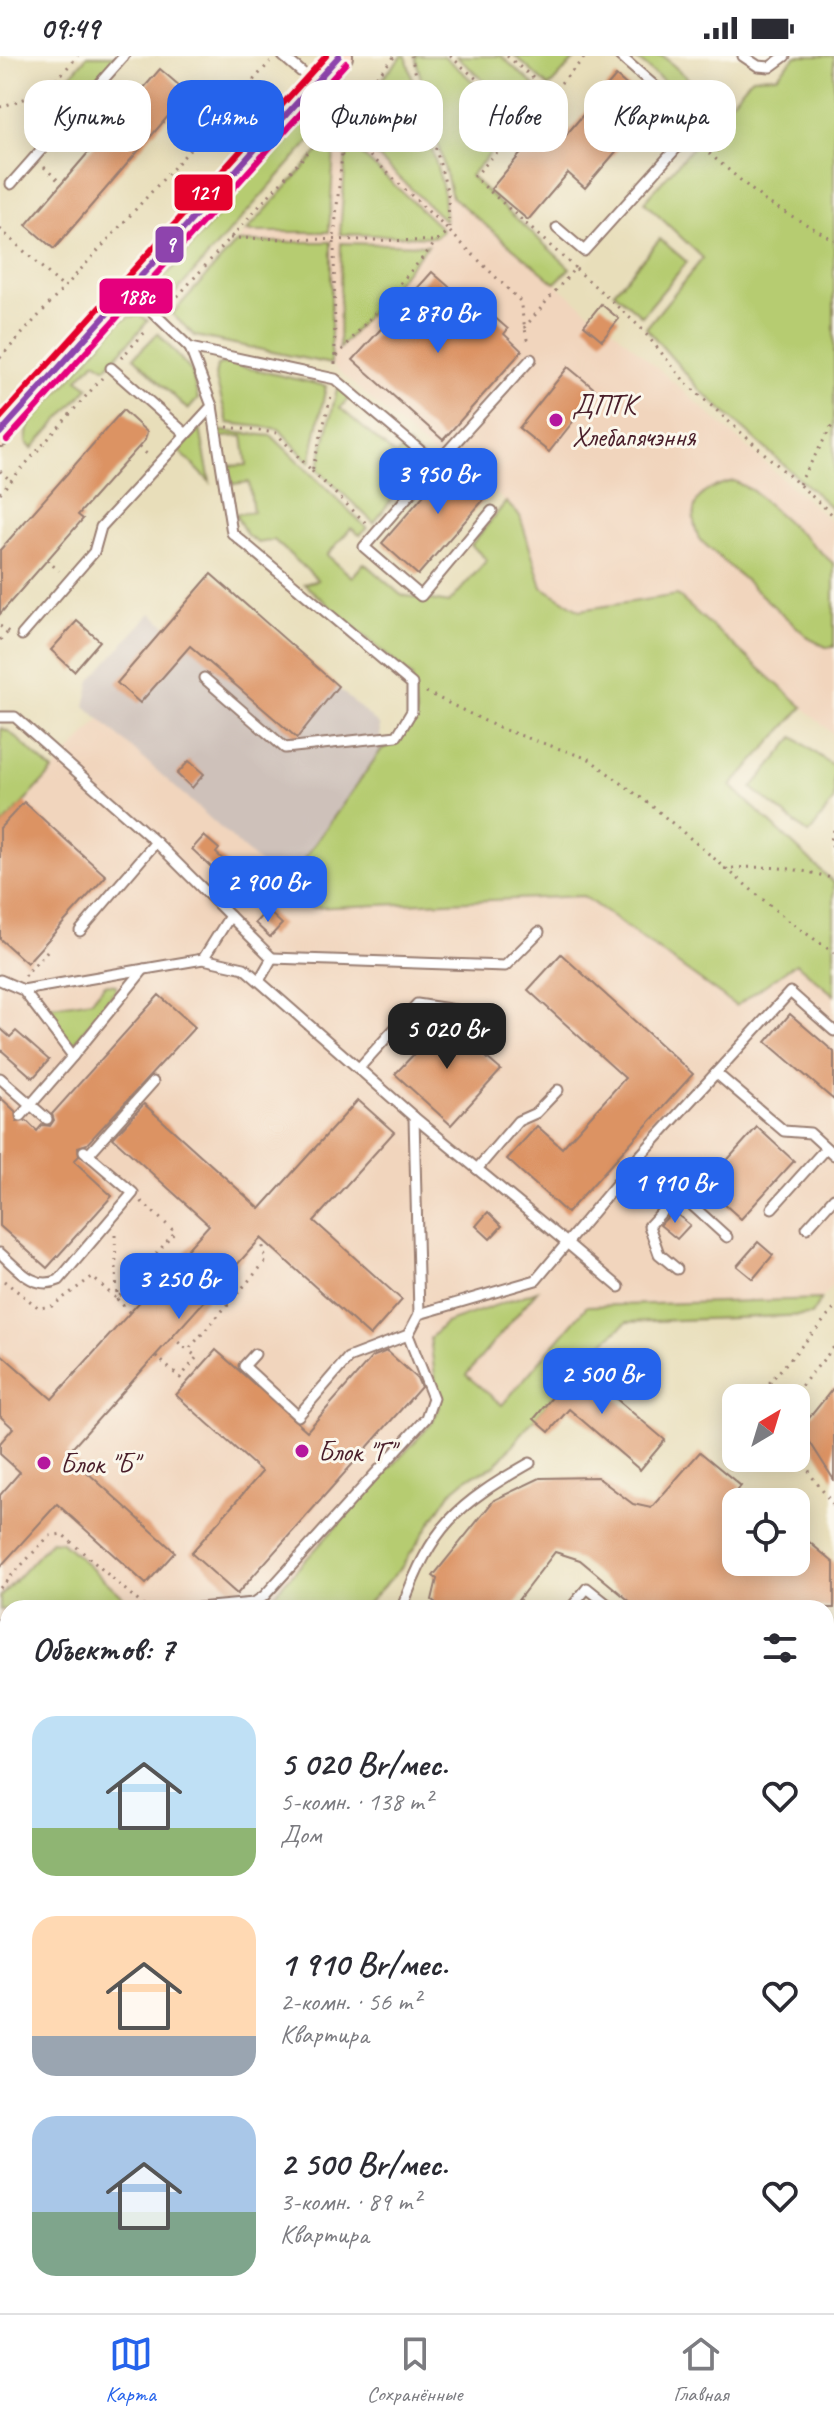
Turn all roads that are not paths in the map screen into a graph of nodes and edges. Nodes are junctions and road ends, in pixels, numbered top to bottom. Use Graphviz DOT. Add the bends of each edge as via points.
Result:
graph roads {
  1 [pos="124,56"];
  2 [pos="283,56"];
  3 [pos="339,56"];
  4 [pos="620,56"];
  5 [pos="743,56"];
  6 [pos="785,56"];
  7 [pos="311,80"];
  8 [pos="317,80"];
  9 [pos="300,99"];
  10 [pos="11,184"];
  11 [pos="557,228"];
  12 [pos="130,289"];
  13 [pos="190,348"];
  14 [pos="531,359"];
  15 [pos="111,368"];
  16 [pos="212,406"];
  17 [pos="0,433"];
  18 [pos="186,434"];
  19 [pos="436,464"];
  20 [pos="492,511"];
  21 [pos="22,635"];
  22 [pos="204,678"];
  23 [pos="0,717"];
  24 [pos="156,842"];
  25 [pos="230,916"];
  26 [pos="80,931"];
  27 [pos="539,932"];
  28 [pos="272,958"];
  29 [pos="203,959"];
  30 [pos="145,968"];
  31 [pos="260,979"];
  32 [pos="0,980"];
  33 [pos="23,990"];
  34 [pos="499,1027"];
  35 [pos="834,1031"];
  36 [pos="73,1056"];
  37 [pos="359,1068"];
  38 [pos="716,1073"];
  39 [pos="0,1078"];
  40 [pos="153,1082"];
  41 [pos="558,1090"];
  42 [pos="31,1105"];
  43 [pos="21,1116"];
  44 [pos="414,1117"];
  45 [pos="47,1119"];
  46 [pos="826,1148"];
  47 [pos="834,1155"];
  48 [pos="639,1157"];
  49 [pos="477,1169"];
  50 [pos="679,1193"];
  51 [pos="834,1198"];
  52 [pos="772,1208"];
  53 [pos="807,1228"];
  54 [pos="727,1237"];
  55 [pos="567,1243"];
  56 [pos="0,1253"];
  57 [pos="677,1269"];
  58 [pos="619,1287"];
  59 [pos="419,1314"];
  60 [pos="408,1335"];
  61 [pos="255,1354"];
  62 [pos="530,1463"];
  63 [pos="258,1600"];
  64 [pos="405,1600"];
  65 [pos="577,1600"];
  66 [pos="602,1600"];
  1 -- 10 [label="lane"];
  2 -- 7 [label="lane"];
  3 -- 8 [label="main road"];
  4 -- 11 [label="lane" via="698,124 584,251"];
  5 -- 6 [label="lane" via="770,67"];
  9 -- 12 [label="main road"];
  12 -- 13 [label="lane"];
  12 -- 17 [label="main road"];
  13 -- 16 [label="lane"];
  13 -- 19 [label="lane" via="335,379"];
  14 -- 19 [label="lane"];
  15 -- 18 [label="lane"];
  16 -- 18 [label="lane"];
  16 -- 22 [label="lane" via="232,533 412,684 412,711 397,736 285,748"];
  18 -- 21 [label="lane" via="101,527 94,552"];
  19 -- 20 [label="lane" via="364,547 421,596"];
  23 -- 24 [label="lane" via="15,717"];
  24 -- 25 [label="lane"];
  24 -- 26 [label="lane"];
  25 -- 28 [label="lane"];
  25 -- 29 [label="lane"];
  27 -- 28 [label="lane" via="505,966"];
  28 -- 31 [label="lane"];
  29 -- 30 [label="lane"];
  29 -- 31 [label="lane" via="244,968"];
  30 -- 33 [label="lane"];
  30 -- 36 [label="lane"];
  31 -- 37 [label="lane"];
  32 -- 33 [label="lane"];
  33 -- 36 [label="lane"];
  34 -- 37 [label="lane" via="482,1014 417,1004"];
  35 -- 38 [label="lane" via="790,992"];
  36 -- 42 [label="lane"];
  37 -- 44 [label="lane"];
  38 -- 46 [label="lane" via="784,1131 810,1133"];
  38 -- 48 [label="lane"];
  39 -- 42 [label="lane"];
  40 -- 56 [label="lane" via="86,1153 133,1193 59,1280 46,1286 35,1283"];
  41 -- 49 [label="lane" via="536,1113 518,1121"];
  42 -- 43 [label="lane"];
  42 -- 45 [label="lane"];
  44 -- 49 [label="lane"];
  44 -- 59 [label="lane"];
  46 -- 47 [label="lane"];
  46 -- 52 [label="lane"];
  48 -- 50 [label="lane"];
  48 -- 55 [label="lane"];
  49 -- 55 [label="lane"];
  50 -- 54 [label="lane"];
  50 -- 57 [label="lane" via="649,1226 659,1254"];
  51 -- 53 [label="lane"];
  55 -- 58 [label="lane"];
  55 -- 59 [label="lane" via="536,1280"];
  59 -- 60 [label="lane"];
  60 -- 61 [label="lane" via="348,1358 298,1416 244,1366"];
  60 -- 63 [label="lane" via="433,1398 426,1418"];
  62 -- 64 [label="lane" via="472,1496 439,1532"];
  65 -- 66 [label="lane" via="587,1588"];
}
